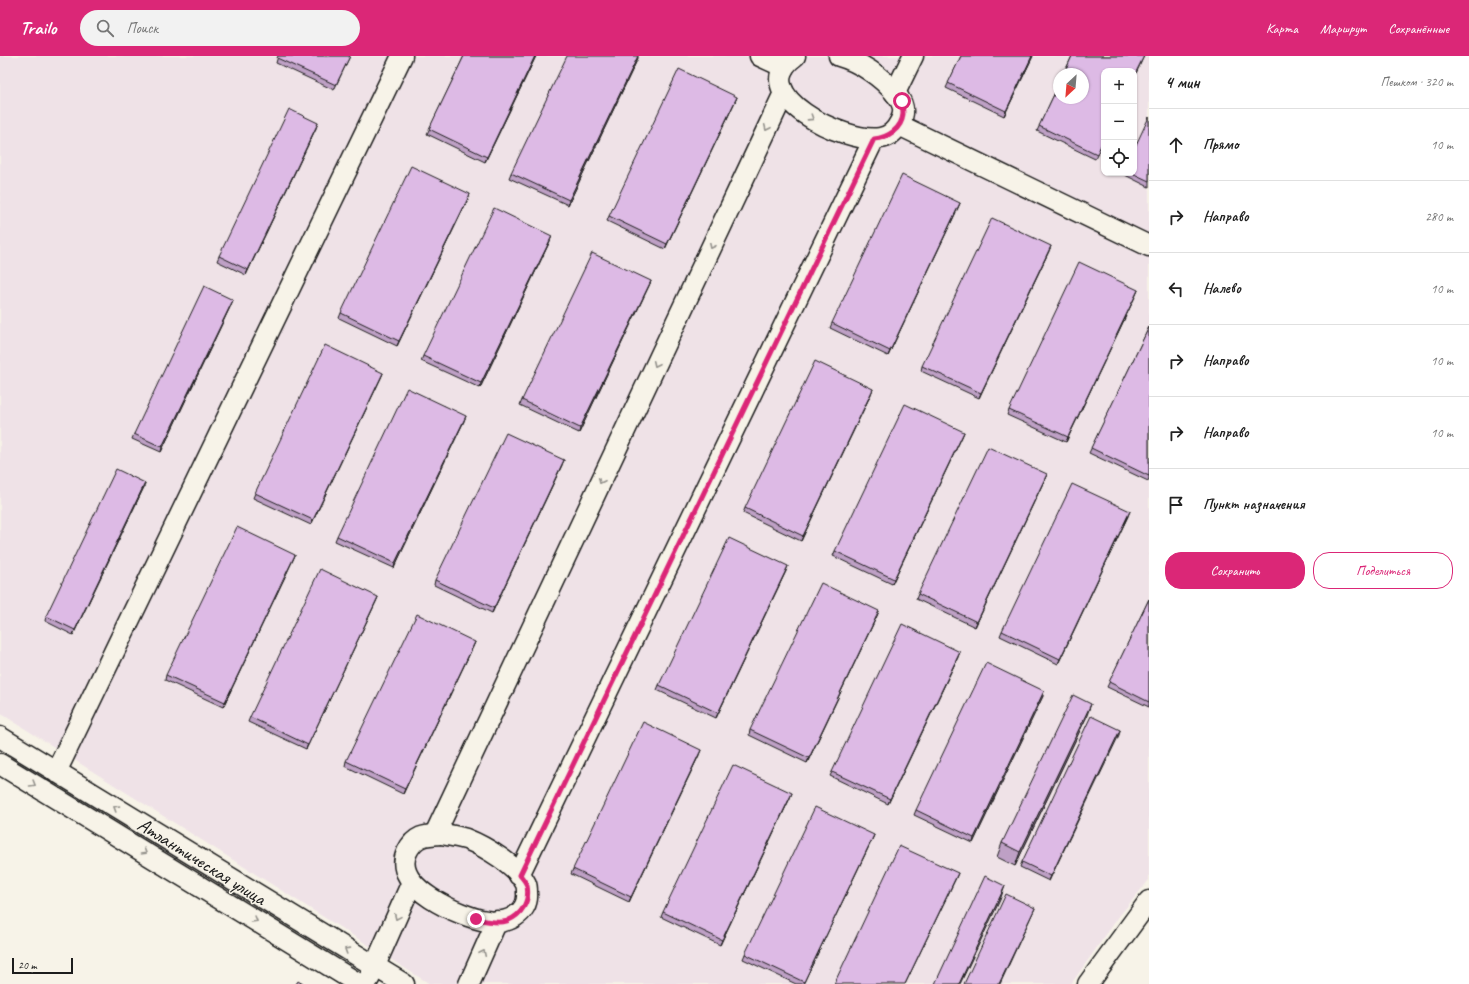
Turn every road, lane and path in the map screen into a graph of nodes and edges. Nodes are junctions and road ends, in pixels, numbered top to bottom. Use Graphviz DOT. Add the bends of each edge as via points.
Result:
graph roads {
  1 [pos="402,56"];
  2 [pos="760,56"];
  3 [pos="839,56"];
  4 [pos="913,56"];
  5 [pos="789,62"];
  6 [pos="784,93"];
  7 [pos="895,93"];
  8 [pos="899,125"];
  9 [pos="874,139"];
  10 [pos="1149,246"];
  11 [pos="0,737"];
  12 [pos="0,764"];
  13 [pos="56,772"];
  14 [pos="435,834"];
  15 [pos="520,875"];
  16 [pos="412,882"];
  17 [pos="1149,901"];
  18 [pos="497,921"];
  19 [pos="371,975"];
  20 [pos="359,984"];
  21 [pos="404,984"];
  22 [pos="469,984"];
  23 [pos="1088,984"];
  1 -- 13 [label="street"];
  2 -- 5 [label="street"];
  3 -- 7 [label="street" via="865,67"];
  4 -- 7 [label="street"];
  5 -- 6 [label="street" via="780,74 780,88"];
  6 -- 9 [label="street, one-way" via="790,102 825,126 851,136"];
  6 -- 14 [label="street, one-way"];
  7 -- 8 [label="street" via="902,101 903,116"];
  8 -- 9 [label="street" via="895,131"];
  8 -- 10 [label="street"];
  9 -- 15 [label="street"];
  11 -- 13 [label="street, Атлантическая улица"];
  12 -- 20 [label="street, Атлантическая улица, one-way"];
  19 -- 13 [label="street, Атлантическая улица, one-way"];
  14 -- 15 [label="street" via="466,839 489,850"];
  14 -- 16 [label="street" via="424,835 411,845 405,857 405,871"];
  15 -- 18 [label="street" via="526,884 528,898 520,914 506,921"];
  16 -- 18 [label="street" via="450,909 476,919"];
  16 -- 19 [label="street, one-way"];
  17 -- 23 [label="street"];
  22 -- 18 [label="street, one-way"];
  19 -- 21 [label="street, Атлантическая улица"];
}
